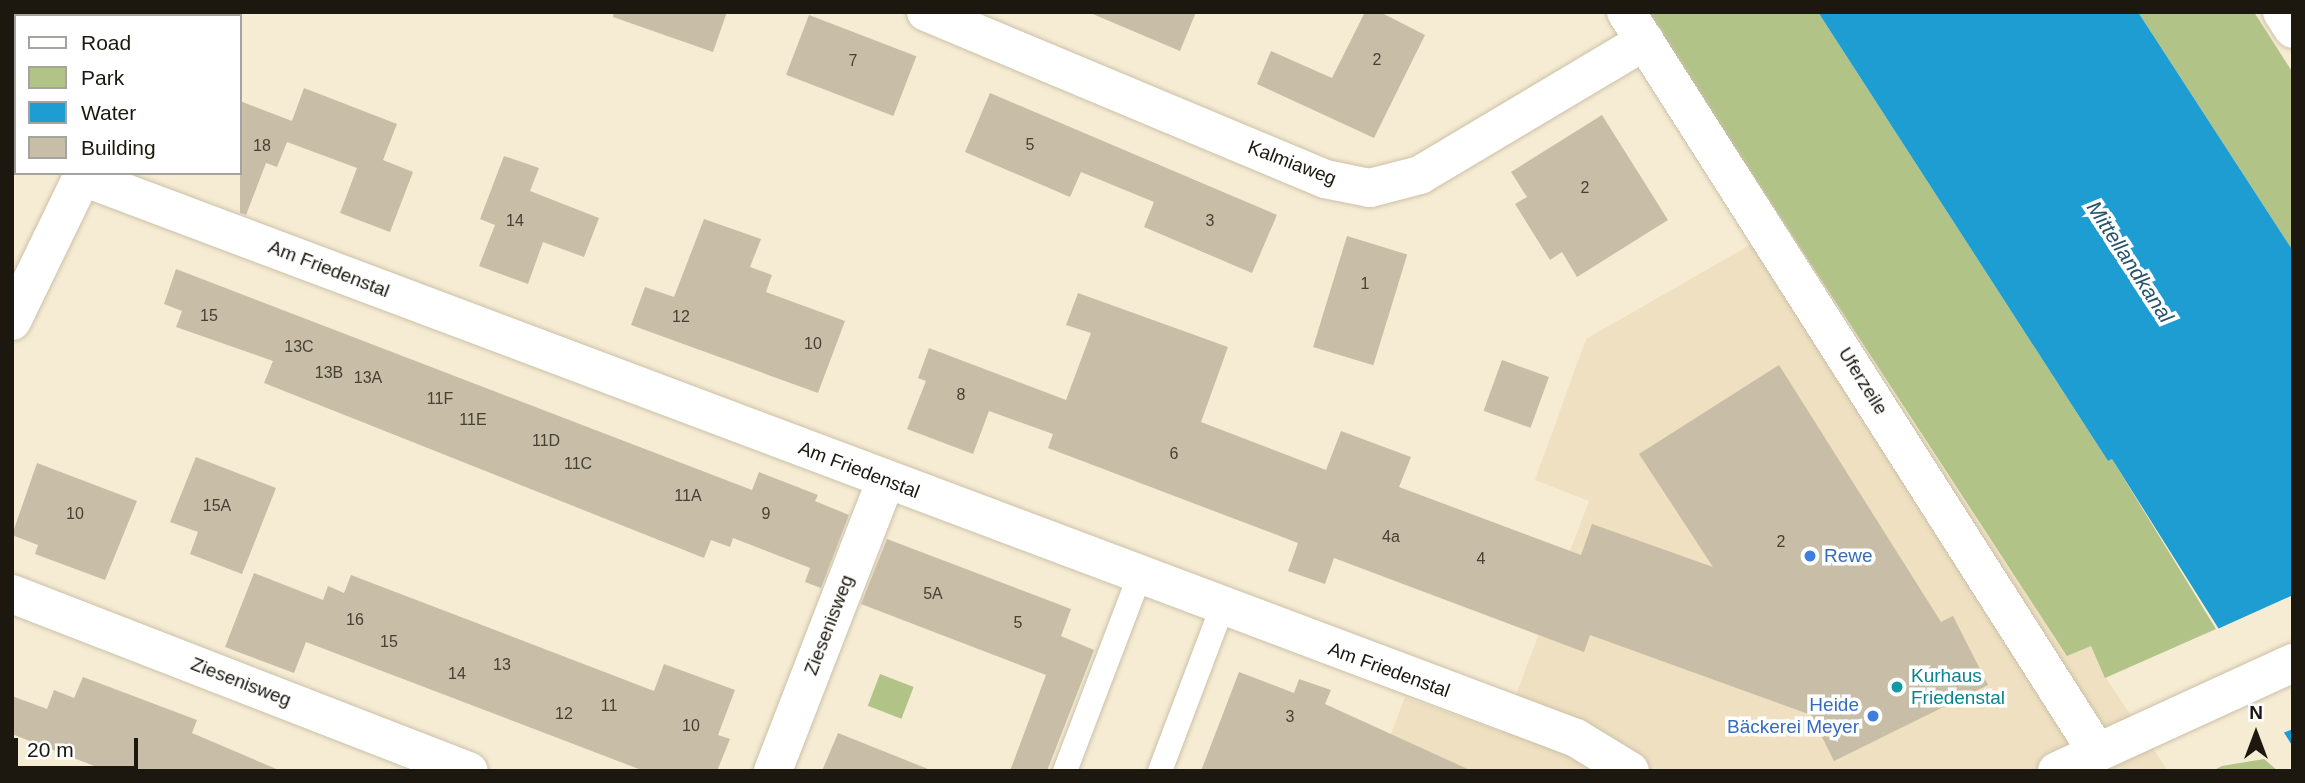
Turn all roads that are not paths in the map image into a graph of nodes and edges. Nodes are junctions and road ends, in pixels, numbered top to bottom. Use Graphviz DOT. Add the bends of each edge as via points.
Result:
graph roads {
  1 [pos="926,12"];
  2 [pos="2282,12"];
  3 [pos="1636,27"];
  4 [pos="2293,29"];
  5 [pos="84,175"];
  6 [pos="12,321"];
  7 [pos="886,480"];
  8 [pos="1139,577"];
  9 [pos="12,594"];
  10 [pos="1222,608"];
  11 [pos="2293,663"];
  12 [pos="2097,752"];
  13 [pos="469,771"];
  14 [pos="773,771"];
  15 [pos="1065,771"];
  16 [pos="1160,771"];
  17 [pos="1630,771"];
  18 [pos="2057,771"];
  1 -- 3 [label="street, Kalmiaweg" via="1325,179 1370,188 1420,174"];
  2 -- 4 [label="street"];
  3 -- 12 [label="street, Uferzeile"];
  5 -- 6 [label="street"];
  5 -- 7 [label="street, Am Friedenstal"];
  7 -- 8 [label="street, Am Friedenstal"];
  7 -- 14 [label="street, Ziesenisweg"];
  8 -- 10 [label="street, Am Friedenstal"];
  8 -- 15 [label="lane"];
  9 -- 13 [label="street, Ziesenisweg"];
  10 -- 16 [label="lane"];
  10 -- 17 [label="street, Am Friedenstal" via="1576,738"];
  11 -- 12 [label="street"];
  12 -- 18 [label="street"];
}
